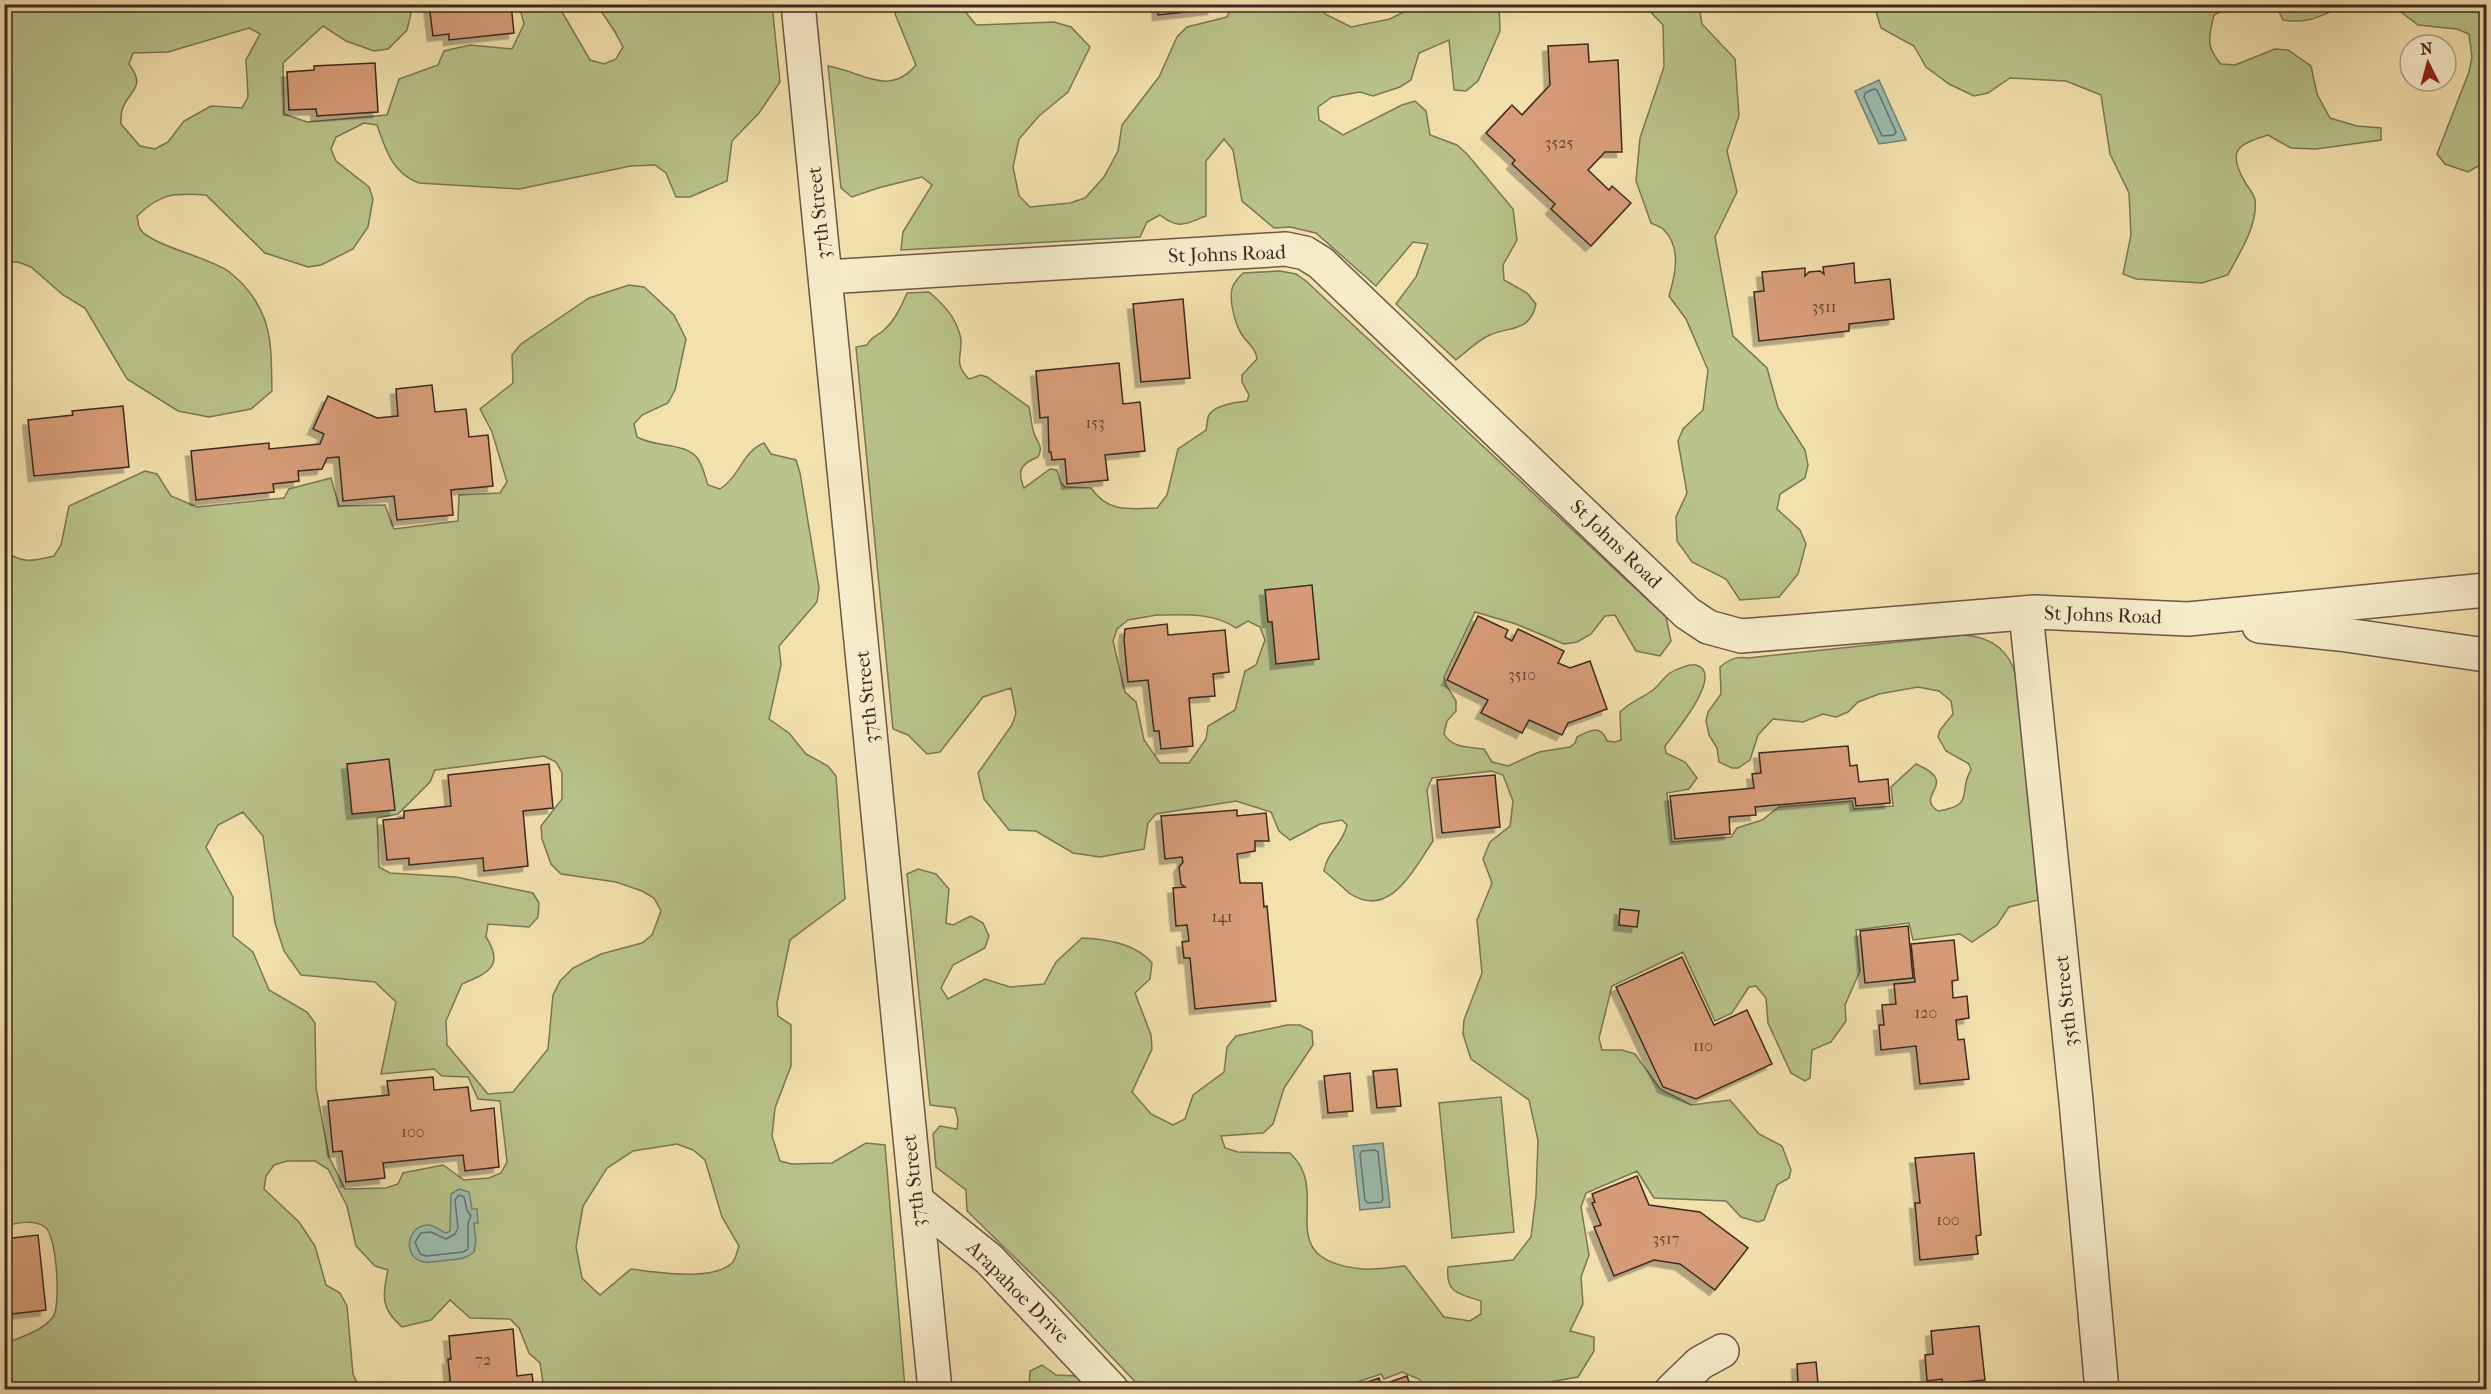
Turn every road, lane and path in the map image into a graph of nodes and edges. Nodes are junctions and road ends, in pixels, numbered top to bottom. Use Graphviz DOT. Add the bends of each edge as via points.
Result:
graph roads {
  1 [pos="798,4"];
  2 [pos="826,277"];
  3 [pos="2487,590"];
  4 [pos="2026,614"];
  5 [pos="2188,619"];
  6 [pos="2487,655"];
  7 [pos="916,1201"];
  8 [pos="1722,1351"];
  9 [pos="935,1389"];
  10 [pos="1112,1389"];
  11 [pos="1672,1389"];
  12 [pos="2102,1389"];
  1 -- 2 [label="street, 37th Street"];
  2 -- 4 [label="street, St Johns Road" via="1286,249 1305,253 1321,263 1688,613 1708,627 1741,636"];
  2 -- 7 [label="street, 37th Street"];
  3 -- 5 [label="street, St Johns Road"];
  4 -- 5 [label="street, St Johns Road"];
  4 -- 12 [label="street, 35th Street"];
  5 -- 6 [label="street" via="2339,634"];
  7 -- 9 [label="street, 37th Street"];
  7 -- 10 [label="street, Arapahoe Drive" via="989,1258"];
  8 -- 11 [label="street" via="1700,1363"];
}
